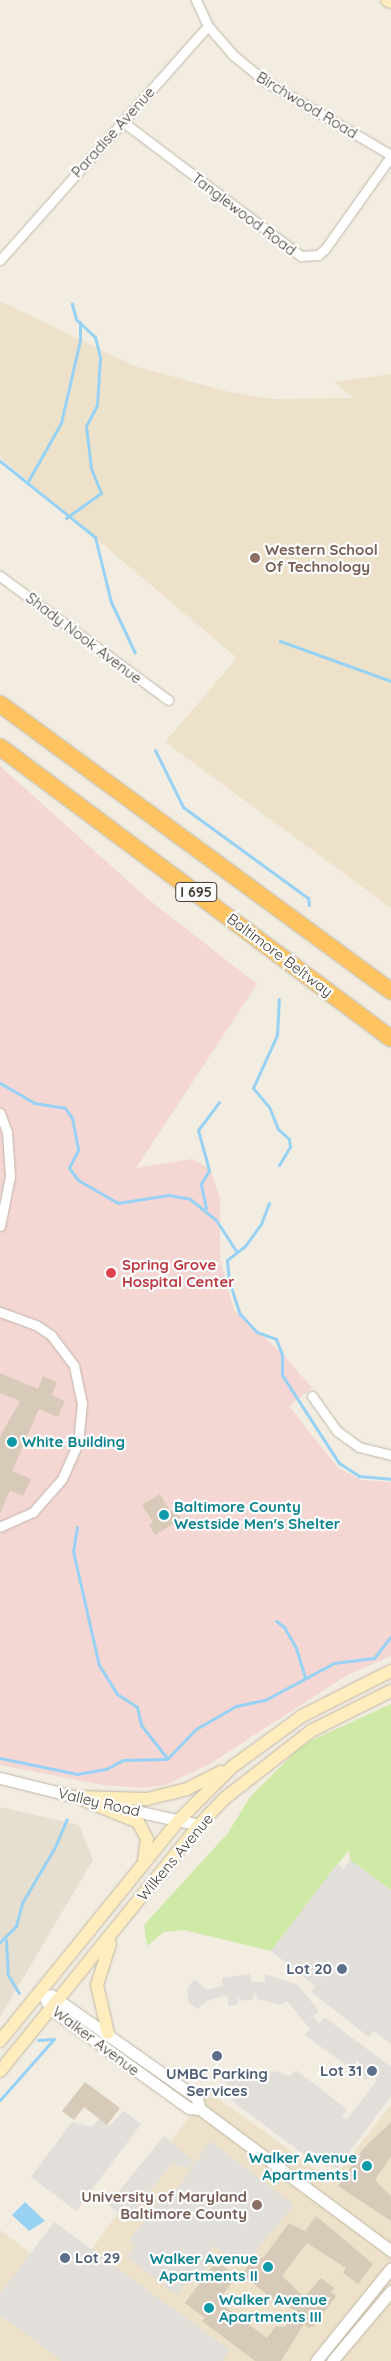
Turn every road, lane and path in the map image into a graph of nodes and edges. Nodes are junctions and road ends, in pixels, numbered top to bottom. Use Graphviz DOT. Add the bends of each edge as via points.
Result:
graph roads {
  1 [pos="196,0"];
  2 [pos="387,0"];
  3 [pos="391,2"];
  4 [pos="208,26"];
  5 [pos="123,122"];
  6 [pos="391,156"];
  7 [pos="3,249"];
  8 [pos="0,260"];
  9 [pos="0,576"];
  10 [pos="168,700"];
  11 [pos="0,704"];
  12 [pos="0,747"];
  13 [pos="391,991"];
  14 [pos="391,1038"];
  15 [pos="0,1113"];
  16 [pos="0,1226"];
  17 [pos="0,1312"];
  18 [pos="312,1396"];
  19 [pos="391,1455"];
  20 [pos="0,1527"];
  21 [pos="391,1671"];
  22 [pos="391,1691"];
  23 [pos="232,1767"];
  24 [pos="0,1778"];
  25 [pos="76,1797"];
  26 [pos="179,1820"];
  27 [pos="199,1825"];
  28 [pos="142,1866"];
  29 [pos="125,1917"];
  30 [pos="41,1992"];
  31 [pos="59,1998"];
  32 [pos="50,2008"];
  33 [pos="108,2033"];
  34 [pos="0,2041"];
  35 [pos="0,2071"];
  36 [pos="200,2109"];
  37 [pos="391,2251"];
  38 [pos="391,2268"];
  39 [pos="391,2291"];
  40 [pos="316,2361"];
  41 [pos="332,2361"];
  1 -- 4 [label="street"];
  2 -- 3 [label="main road"];
  4 -- 5 [label="street, Paradise Avenue"];
  4 -- 6 [label="street, Birchwood Road" via="233,55 266,82"];
  5 -- 6 [label="street, Tanglewood Road" via="301,256 318,254 325,249"];
  5 -- 7 [label="street, Paradise Avenue"];
  7 -- 8 [label="street, Paradise Avenue"];
  9 -- 10 [label="street, Shady Nook Avenue"];
  11 -- 13 [label="highway, I 695"];
  12 -- 14 [label="highway, Baltimore Beltway / I 695"];
  15 -- 16 [label="street" via="7,1132 10,1176"];
  17 -- 20 [label="street" via="36,1325 51,1335 74,1366 82,1403 78,1444 62,1480 33,1512"];
  18 -- 19 [label="street" via="337,1431 374,1452"];
  21 -- 23 [label="main road, Wilkens Avenue" via="302,1716"];
  22 -- 27 [label="main road, Wilkens Avenue" via="342,1713 278,1754"];
  23 -- 25 [label="main road" via="164,1796 128,1800"];
  23 -- 26 [label="main road, Wilkens Avenue"];
  24 -- 25 [label="street, Valley Road"];
  25 -- 26 [label="street, Valley Road"];
  25 -- 28 [label="main road" via="138,1822 147,1839"];
  26 -- 27 [label="street, Valley Road"];
  26 -- 28 [label="main road, Wilkens Avenue"];
  27 -- 29 [label="main road, Wilkens Avenue"];
  28 -- 30 [label="main road, Wilkens Avenue"];
  29 -- 31 [label="main road, Wilkens Avenue"];
  29 -- 33 [label="main road" via="100,1970 98,1999"];
  30 -- 31 [label="street, Walker Avenue"];
  30 -- 32 [label="street, Walker Avenue"];
  30 -- 34 [label="main road, Wilkens Avenue"];
  31 -- 32 [label="main road, Wilkens Avenue"];
  31 -- 33 [label="street, Walker Avenue"];
  32 -- 35 [label="main road, Wilkens Avenue"];
  32 -- 36 [label="street, Walker Avenue" via="174,2098 189,2108"];
  33 -- 36 [label="street, Walker Avenue" via="197,2098"];
  36 -- 37 [label="street, Walker Avenue"];
  38 -- 40 [label="street"];
  39 -- 41 [label="street"];
}
